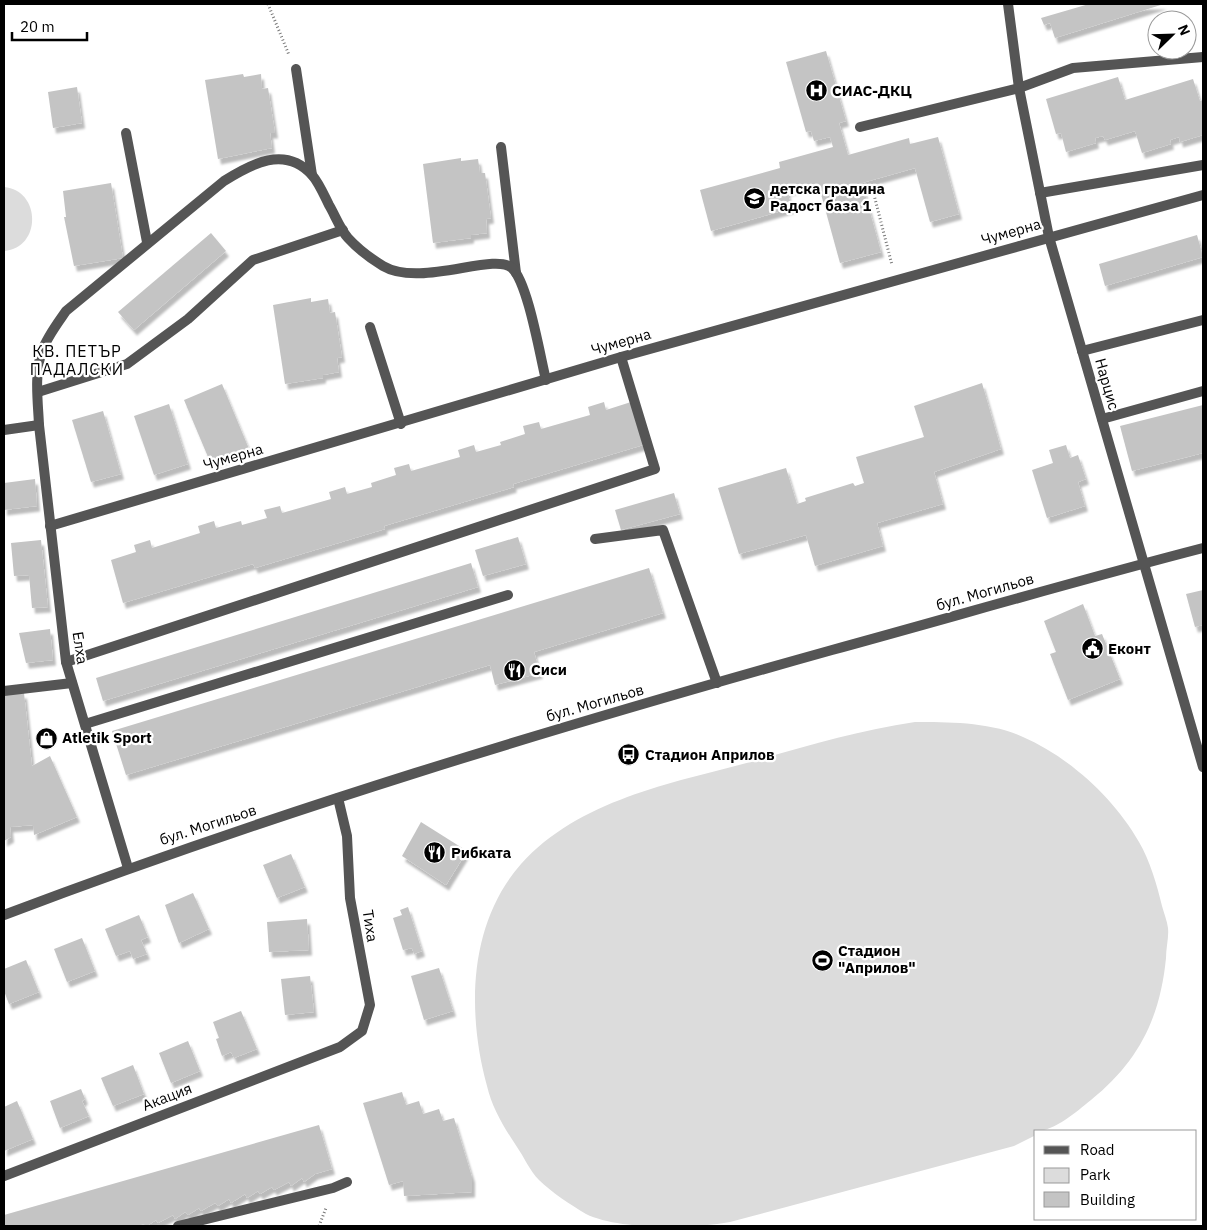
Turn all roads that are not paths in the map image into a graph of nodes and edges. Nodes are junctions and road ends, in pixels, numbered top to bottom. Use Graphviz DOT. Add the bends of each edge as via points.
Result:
graph roads {
  1 [pos="1008,4"];
  2 [pos="1203,57"];
  3 [pos="296,69"];
  4 [pos="1019,88"];
  5 [pos="860,127"];
  6 [pos="126,133"];
  7 [pos="502,147"];
  8 [pos="1203,165"];
  9 [pos="312,175"];
  10 [pos="1040,193"];
  11 [pos="1203,195"];
  12 [pos="343,230"];
  13 [pos="1049,237"];
  14 [pos="148,242"];
  15 [pos="516,273"];
  16 [pos="1203,320"];
  17 [pos="370,327"];
  18 [pos="1082,351"];
  19 [pos="621,357"];
  20 [pos="546,380"];
  21 [pos="1203,391"];
  22 [pos="38,392"];
  23 [pos="1102,419"];
  24 [pos="401,424"];
  25 [pos="39,425"];
  26 [pos="4,430"];
  27 [pos="50,526"];
  28 [pos="595,539"];
  29 [pos="1203,548"];
  30 [pos="1144,564"];
  31 [pos="508,595"];
  32 [pos="66,662"];
  33 [pos="72,683"];
  34 [pos="717,683"];
  35 [pos="4,691"];
  36 [pos="85,724"];
  37 [pos="1203,767"];
  38 [pos="338,798"];
  39 [pos="128,868"];
  40 [pos="4,915"];
  41 [pos="340,1047"];
  42 [pos="4,1176"];
  43 [pos="347,1182"];
  44 [pos="178,1226"];
  1 -- 4 [label="street, Нарцис"];
  2 -- 4 [label="street" via="1073,68"];
  3 -- 9 [label="street"];
  4 -- 5 [label="street"];
  4 -- 10 [label="street, Нарцис"];
  6 -- 14 [label="street"];
  7 -- 15 [label="street"];
  8 -- 10 [label="street"];
  9 -- 12 [label="street"];
  9 -- 14 [label="street, Елха" via="296,162 272,159 250,165 224,181"];
  10 -- 13 [label="street, Нарцис"];
  11 -- 13 [label="street, Чумерна"];
  12 -- 15 [label="street" via="367,256 386,268 429,274 496,262 511,267"];
  12 -- 22 [label="street" via="253,260 188,319 127,364"];
  13 -- 18 [label="street, Нарцис"];
  13 -- 19 [label="street, Чумерна"];
  14 -- 22 [label="street, Елха" via="66,311 52,330 42,352"];
  15 -- 20 [label="street" via="521,281"];
  16 -- 18 [label="street"];
  17 -- 24 [label="street"];
  18 -- 23 [label="street, Нарцис"];
  19 -- 20 [label="street, Чумерна"];
  19 -- 32 [label="street" via="655,469"];
  20 -- 24 [label="street, Чумерна"];
  21 -- 23 [label="street"];
  22 -- 25 [label="street, Елха"];
  23 -- 30 [label="street, Нарцис"];
  24 -- 27 [label="street, Чумерна"];
  25 -- 26 [label="street"];
  25 -- 27 [label="street, Елха"];
  27 -- 32 [label="street, Елха"];
  28 -- 34 [label="street" via="663,530"];
  29 -- 30 [label="street, бул. Могильов"];
  30 -- 34 [label="street, бул. Могильов"];
  30 -- 37 [label="street, Нарцис"];
  31 -- 36 [label="street"];
  32 -- 33 [label="street, Елха"];
  33 -- 35 [label="street"];
  33 -- 36 [label="street, Елха"];
  34 -- 38 [label="street, бул. Могильов"];
  36 -- 39 [label="street, Елха"];
  38 -- 39 [label="street, бул. Могильов"];
  38 -- 41 [label="street, Тиха" via="347,836 350,898 370,1005 362,1031"];
  39 -- 40 [label="street, бул. Могильов"];
  41 -- 42 [label="street, Акация"];
  43 -- 44 [label="street"];
}
